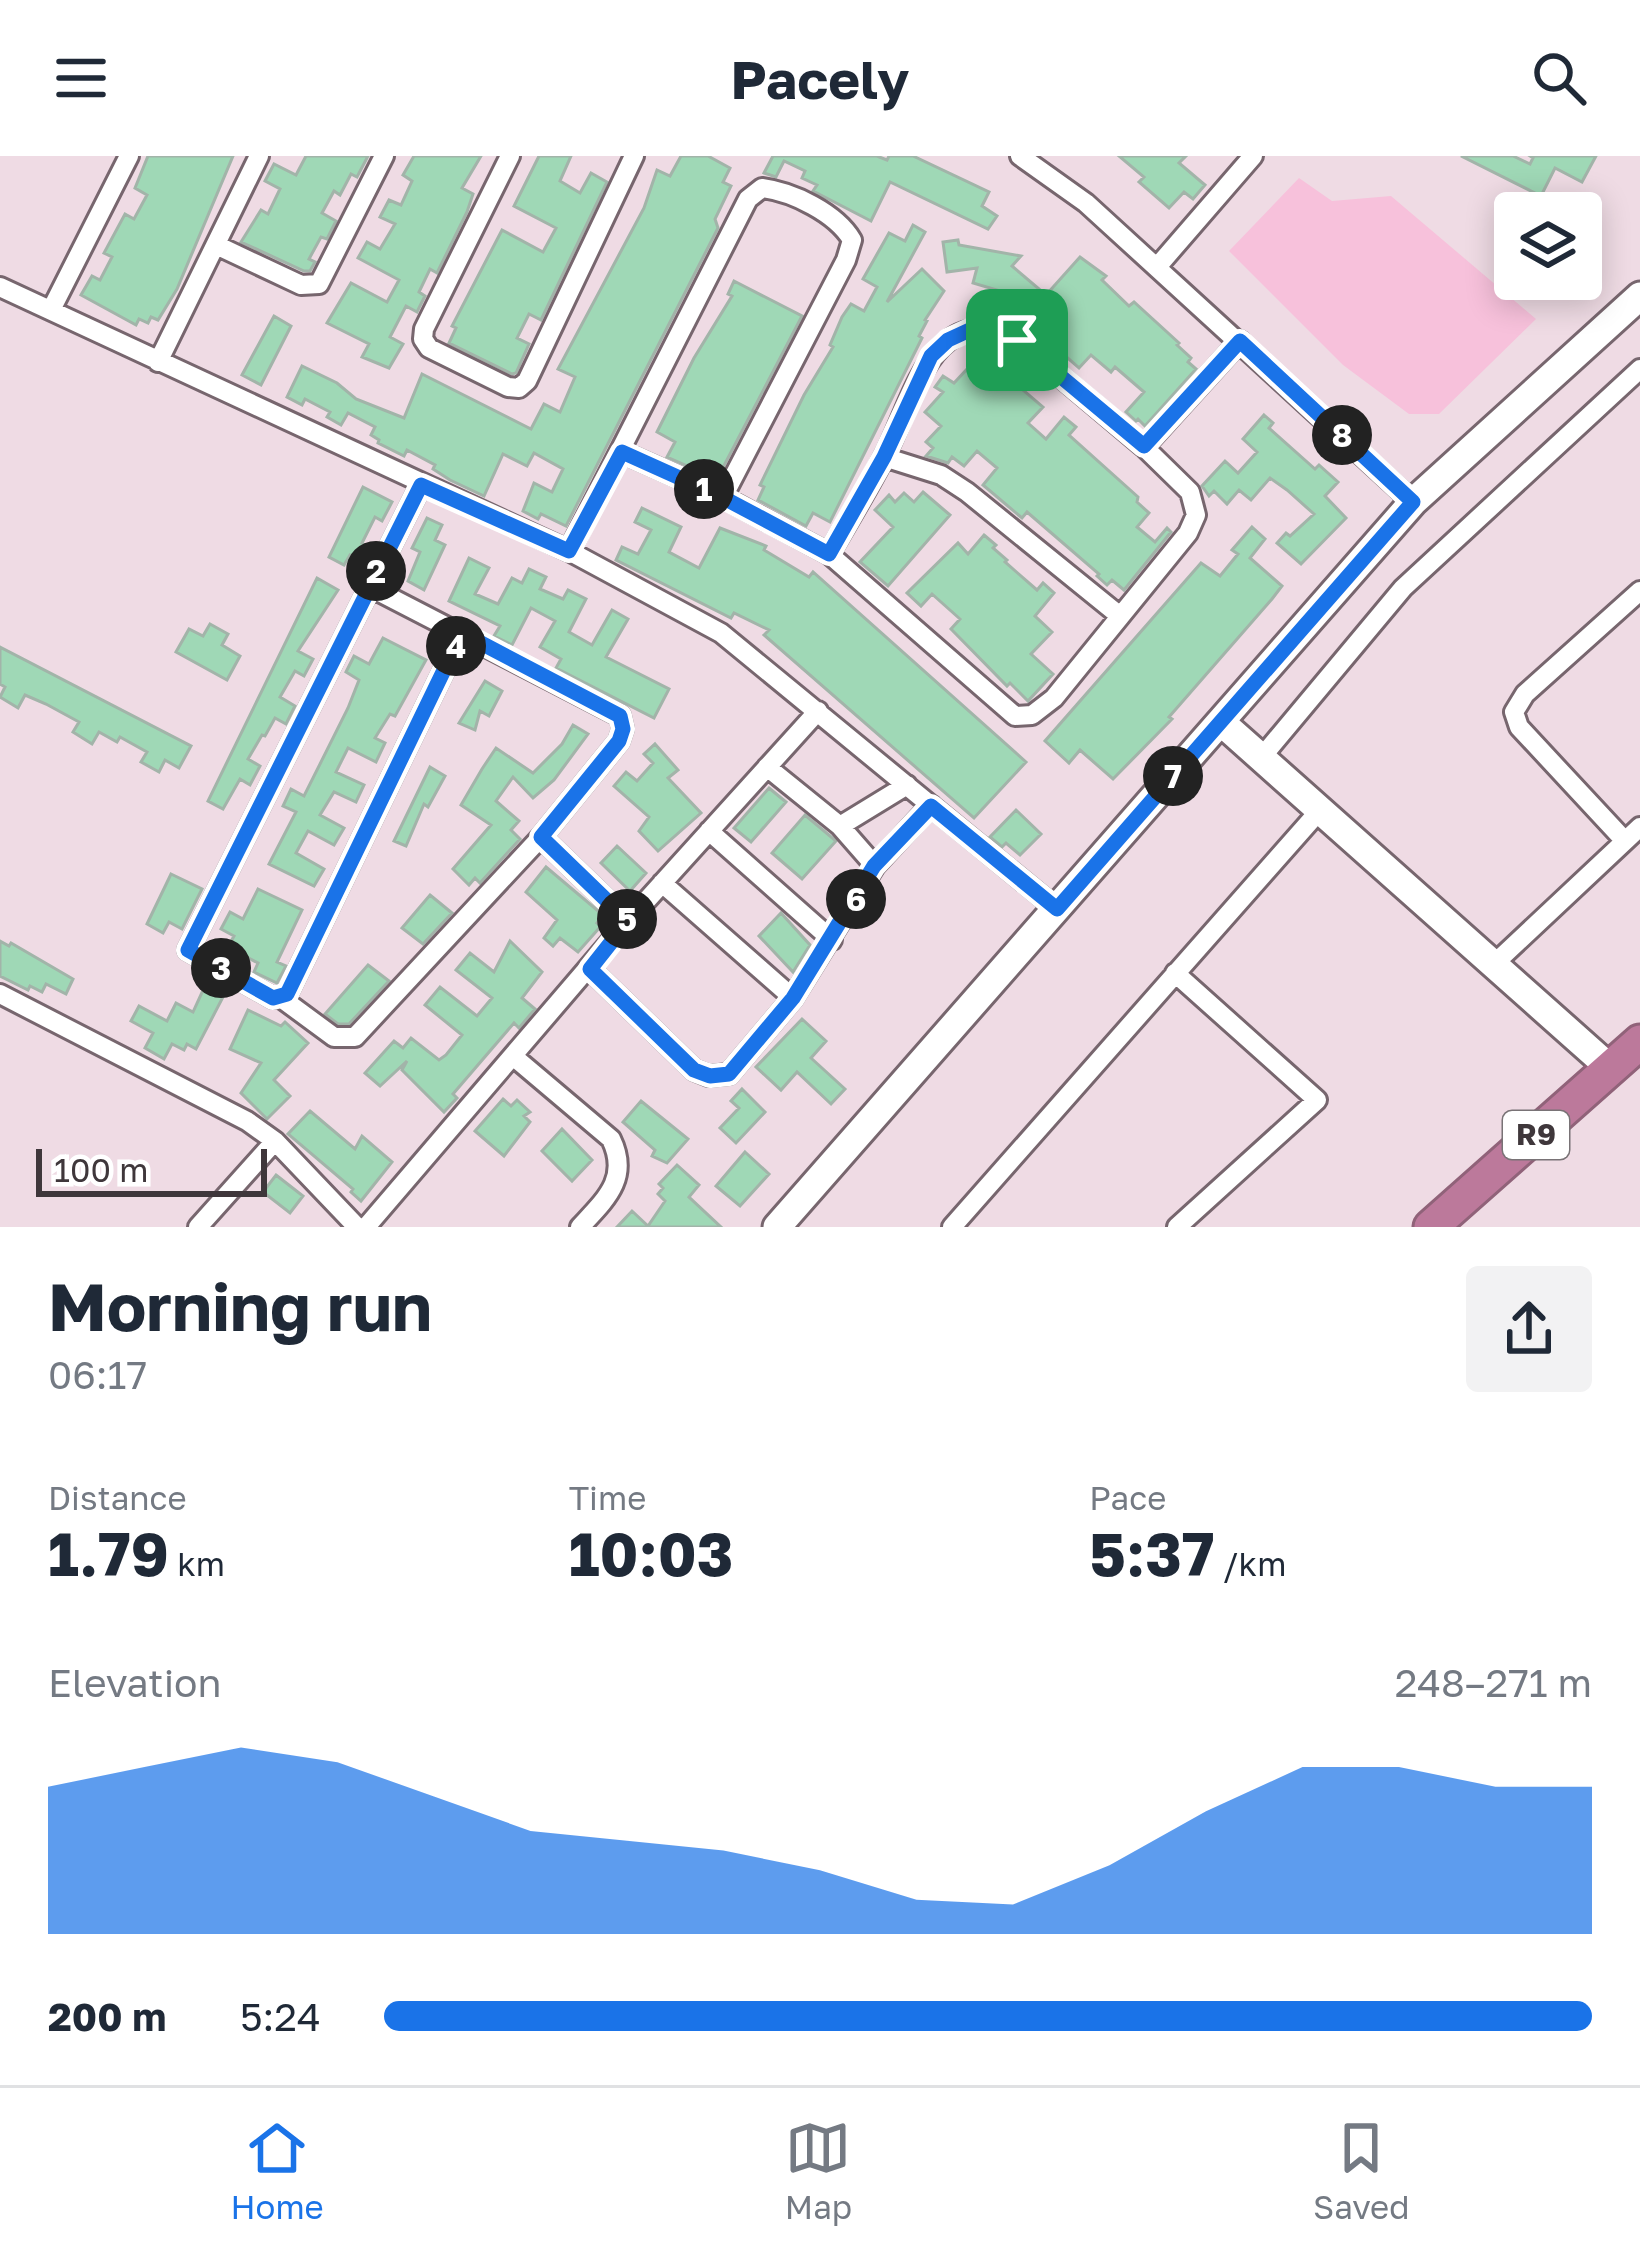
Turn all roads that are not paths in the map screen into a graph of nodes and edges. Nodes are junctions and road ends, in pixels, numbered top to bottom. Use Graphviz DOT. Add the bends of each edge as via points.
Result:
graph roads {
  1 [pos="129,156"];
  2 [pos="259,156"];
  3 [pos="384,156"];
  4 [pos="510,156"];
  5 [pos="634,156"];
  6 [pos="1020,156"];
  7 [pos="1253,156"];
  8 [pos="216,245"];
  9 [pos="1157,267"];
  10 [pos="0,287"];
  11 [pos="1640,296"];
  12 [pos="51,310"];
  13 [pos="1240,341"];
  14 [pos="158,362"];
  15 [pos="1640,369"];
  16 [pos="1144,446"];
  17 [pos="622,452"];
  18 [pos="884,457"];
  19 [pos="421,485"];
  20 [pos="722,497"];
  21 [pos="1413,502"];
  22 [pos="569,551"];
  23 [pos="829,554"];
  24 [pos="368,586"];
  25 [pos="1640,591"];
  26 [pos="1120,616"];
  27 [pos="462,633"];
  28 [pos="818,711"];
  29 [pos="1221,722"];
  30 [pos="1261,758"];
  31 [pos="766,766"];
  32 [pos="907,785"];
  33 [pos="931,806"];
  34 [pos="1320,810"];
  35 [pos="840,826"];
  36 [pos="709,831"];
  37 [pos="1633,834"];
  38 [pos="541,837"];
  39 [pos="874,866"];
  40 [pos="662,883"];
  41 [pos="1057,909"];
  42 [pos="628,921"];
  43 [pos="832,940"];
  44 [pos="1494,964"];
  45 [pos="590,969"];
  46 [pos="1175,973"];
  47 [pos="0,994"];
  48 [pos="281,998"];
  49 [pos="793,998"];
  50 [pos="1640,1042"];
  51 [pos="514,1057"];
  52 [pos="1610,1068"];
  53 [pos="275,1141"];
  54 [pos="198,1227"];
  55 [pos="362,1227"];
  56 [pos="580,1227"];
  57 [pos="776,1227"];
  58 [pos="952,1227"];
  59 [pos="1177,1227"];
  60 [pos="1431,1227"];
  1 -- 12 [label="street"];
  2 -- 8 [label="street"];
  3 -- 8 [label="street" via="319,284 301,285"];
  4 -- 5 [label="street" via="422,339 508,388 526,381"];
  6 -- 9 [label="street"];
  7 -- 9 [label="street"];
  8 -- 14 [label="street"];
  9 -- 13 [label="street"];
  10 -- 12 [label="street"];
  11 -- 21 [label="street"];
  12 -- 14 [label="street"];
  13 -- 16 [label="street"];
  13 -- 21 [label="street"];
  14 -- 19 [label="street"];
  15 -- 30 [label="street" via="1403,588"];
  16 -- 18 [label="street" via="1017,340 974,328 931,356"];
  16 -- 26 [label="street" via="1190,492 1196,515"];
  17 -- 20 [label="street"];
  17 -- 20 [label="street" via="748,200 762,188 781,190 843,225 852,240"];
  17 -- 22 [label="street"];
  18 -- 23 [label="street"];
  18 -- 26 [label="street" via="967,492"];
  19 -- 22 [label="street"];
  19 -- 24 [label="street"];
  20 -- 23 [label="street"];
  21 -- 29 [label="street"];
  22 -- 28 [label="street" via="721,633"];
  23 -- 26 [label="street" via="1016,716 1054,698"];
  24 -- 27 [label="street"];
  24 -- 48 [label="street" via="188,950"];
  25 -- 37 [label="street" via="1514,712 1519,727"];
  27 -- 38 [label="street" via="620,716 619,741"];
  27 -- 48 [label="street"];
  28 -- 31 [label="street"];
  28 -- 32 [label="street"];
  29 -- 30 [label="street"];
  29 -- 41 [label="street"];
  30 -- 34 [label="street"];
  31 -- 35 [label="street"];
  31 -- 36 [label="street"];
  32 -- 33 [label="street"];
  32 -- 35 [label="street"];
  33 -- 39 [label="street"];
  33 -- 41 [label="street"];
  34 -- 44 [label="street"];
  34 -- 46 [label="street"];
  35 -- 39 [label="street"];
  36 -- 40 [label="street"];
  36 -- 43 [label="street"];
  37 -- 44 [label="street"];
  38 -- 42 [label="street"];
  38 -- 48 [label="street" via="355,1037 334,1037"];
  39 -- 43 [label="street"];
  40 -- 42 [label="street"];
  40 -- 49 [label="street"];
  41 -- 57 [label="street"];
  42 -- 45 [label="street"];
  43 -- 49 [label="street"];
  44 -- 52 [label="street"];
  45 -- 49 [label="street" via="694,1070 710,1076 729,1074"];
  45 -- 51 [label="street"];
  46 -- 58 [label="street"];
  46 -- 59 [label="street" via="1317,1100"];
  47 -- 53 [label="street"];
  50 -- 52 [label="highway, R9"];
  51 -- 55 [label="street"];
  51 -- 56 [label="street" via="611,1139 620,1157 617,1178"];
  52 -- 60 [label="highway, R9"];
  53 -- 54 [label="street"];
  53 -- 55 [label="street"];
}
